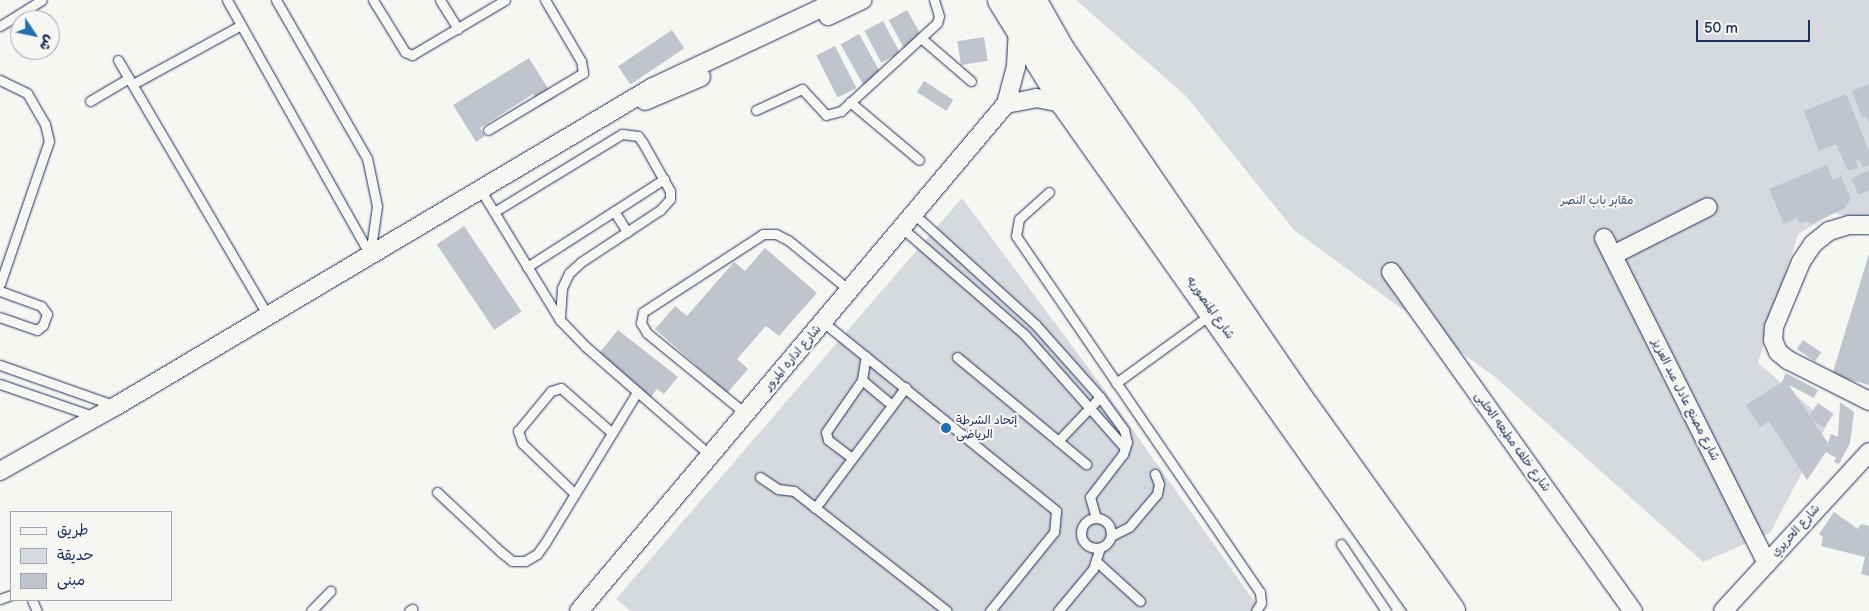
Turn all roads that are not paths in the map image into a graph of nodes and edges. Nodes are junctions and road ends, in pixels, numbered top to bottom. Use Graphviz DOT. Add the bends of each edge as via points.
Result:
graph roads {
  1 [pos="42,0"];
  2 [pos="227,0"];
  3 [pos="276,0"];
  4 [pos="373,0"];
  5 [pos="440,0"];
  6 [pos="505,0"];
  7 [pos="545,0"];
  8 [pos="838,0"];
  9 [pos="863,0"];
  10 [pos="934,0"];
  11 [pos="1002,0"];
  12 [pos="1032,0"];
  13 [pos="241,24"];
  14 [pos="0,26"];
  15 [pos="1018,28"];
  16 [pos="458,29"];
  17 [pos="921,38"];
  18 [pos="1051,58"];
  19 [pos="118,60"];
  20 [pos="0,80"];
  21 [pos="131,81"];
  22 [pos="972,81"];
  23 [pos="90,101"];
  24 [pos="632,101"];
  25 [pos="850,102"];
  26 [pos="1006,104"];
  27 [pos="1066,104"];
  28 [pos="756,110"];
  29 [pos="488,130"];
  30 [pos="919,160"];
  31 [pos="664,179"];
  32 [pos="480,189"];
  33 [pos="1049,192"];
  34 [pos="1708,207"];
  35 [pos="614,211"];
  36 [pos="494,212"];
  37 [pos="914,214"];
  38 [pos="1869,225"];
  39 [pos="902,228"];
  40 [pos="627,232"];
  41 [pos="1604,238"];
  42 [pos="370,255"];
  43 [pos="1613,255"];
  44 [pos="527,267"];
  45 [pos="1391,272"];
  46 [pos="0,284"];
  47 [pos="849,290"];
  48 [pos="0,291"];
  49 [pos="1223,306"];
  50 [pos="268,316"];
  51 [pos="0,317"];
  52 [pos="560,320"];
  53 [pos="823,322"];
  54 [pos="866,356"];
  55 [pos="956,358"];
  56 [pos="0,365"];
  57 [pos="862,380"];
  58 [pos="1116,383"];
  59 [pos="0,384"];
  60 [pos="906,387"];
  61 [pos="637,392"];
  62 [pos="1100,397"];
  63 [pos="1869,402"];
  64 [pos="892,405"];
  65 [pos="116,406"];
  66 [pos="1089,408"];
  67 [pos="746,414"];
  68 [pos="96,417"];
  69 [pos="612,433"];
  70 [pos="1058,441"];
  71 [pos="1125,448"];
  72 [pos="1869,452"];
  73 [pos="711,456"];
  74 [pos="852,458"];
  75 [pos="1086,464"];
  76 [pos="0,471"];
  77 [pos="1155,474"];
  78 [pos="760,477"];
  79 [pos="437,492"];
  80 [pos="575,494"];
  81 [pos="814,508"];
  82 [pos="1096,518"];
  83 [pos="1110,536"];
  84 [pos="1341,544"];
  85 [pos="1100,548"];
  86 [pos="1097,562"];
  87 [pos="1767,563"];
  88 [pos="330,590"];
  89 [pos="1140,600"];
  90 [pos="1432,607"];
  91 [pos="584,609"];
  92 [pos="311,611"];
  93 [pos="946,611"];
  94 [pos="990,611"];
  95 [pos="1058,611"];
  96 [pos="1256,611"];
  97 [pos="1386,611"];
  98 [pos="1633,611"];
  99 [pos="1723,611"];
  1 -- 14 [label="lane"];
  2 -- 13 [label="lane"];
  3 -- 42 [label="lane" via="367,158 377,206"];
  4 -- 16 [label="lane" via="405,52 412,55"];
  5 -- 16 [label="lane"];
  6 -- 16 [label="lane"];
  7 -- 29 [label="lane" via="581,61 583,73"];
  8 -- 24 [label="street" via="653,87"];
  9 -- 24 [label="street" via="670,92 645,101"];
  10 -- 17 [label="lane" via="939,16"];
  11 -- 15 [label="main road, شارع المنصوريه"];
  12 -- 18 [label="main road, شارع المنصوريه"];
  13 -- 21 [label="lane"];
  13 -- 42 [label="lane"];
  15 -- 18 [label="main road, شارع المنصوريه"];
  15 -- 26 [label="street, شارع اداره المرور" via="1016,66"];
  17 -- 22 [label="lane"];
  17 -- 25 [label="lane"];
  18 -- 27 [label="main road, شارع المنصوريه"];
  18 -- 49 [label="main road, شارع المنصوريه"];
  19 -- 21 [label="lane"];
  20 -- 46 [label="lane" via="27,93 44,124 49,141"];
  21 -- 23 [label="lane"];
  21 -- 50 [label="lane"];
  24 -- 32 [label="street"];
  25 -- 28 [label="lane" via="834,115 826,115 805,90 798,89"];
  25 -- 30 [label="lane"];
  26 -- 27 [label="street" via="1036,98"];
  26 -- 37 [label="street, شارع اداره المرور"];
  27 -- 49 [label="main road, شارع المنصوريه"];
  31 -- 35 [label="lane"];
  31 -- 36 [label="lane" via="638,136 622,134"];
  31 -- 40 [label="lane" via="670,191 667,206"];
  32 -- 36 [label="lane"];
  32 -- 42 [label="street"];
  33 -- 58 [label="lane" via="1019,219 1016,236"];
  34 -- 43 [label="street"];
  35 -- 40 [label="lane"];
  35 -- 44 [label="lane"];
  36 -- 44 [label="lane"];
  37 -- 39 [label="street, شارع اداره المرور"];
  37 -- 62 [label="lane" via="1007,297"];
  38 -- 63 [label="street" via="1849,225 1830,231 1813,244 1801,262 1774,327 1773,340 1778,352 1788,360"];
  39 -- 47 [label="street, شارع اداره المرور"];
  39 -- 66 [label="lane" via="1025,335"];
  40 -- 52 [label="lane" via="569,273 562,288"];
  41 -- 43 [label="street, شارع مصنع عادل عبد العزيز"];
  42 -- 50 [label="street"];
  43 -- 87 [label="street, شارع مصنع عادل عبد العزيز"];
  44 -- 52 [label="lane"];
  45 -- 98 [label="street, شارع خلف مطبعه الحلبى"];
  47 -- 53 [label="street, شارع اداره المرور"];
  47 -- 67 [label="lane" via="788,240 776,234 763,234 643,312 641,324 647,333"];
  48 -- 51 [label="lane" via="41,306 47,314 37,330"];
  49 -- 58 [label="lane"];
  49 -- 90 [label="main road, شارع المنصوريه"];
  50 -- 65 [label="street"];
  52 -- 61 [label="lane"];
  53 -- 54 [label="lane"];
  53 -- 67 [label="street, شارع اداره المرور"];
  54 -- 57 [label="lane"];
  54 -- 60 [label="lane"];
  55 -- 70 [label="lane"];
  56 -- 65 [label="lane"];
  57 -- 64 [label="lane"];
  57 -- 74 [label="lane" via="826,432 828,440"];
  58 -- 96 [label="lane" via="1260,592 1261,603"];
  59 -- 68 [label="lane"];
  60 -- 64 [label="lane"];
  60 -- 94 [label="lane" via="1056,511 1054,532"];
  61 -- 69 [label="lane"];
  61 -- 73 [label="lane"];
  62 -- 66 [label="lane"];
  62 -- 71 [label="lane" via="1124,430"];
  64 -- 74 [label="lane"];
  65 -- 68 [label="street"];
  66 -- 70 [label="lane"];
  66 -- 71 [label="lane"];
  67 -- 73 [label="street, شارع اداره المرور"];
  68 -- 76 [label="street"];
  69 -- 80 [label="lane"];
  69 -- 80 [label="lane" via="561,388 551,391 518,431 522,443"];
  70 -- 75 [label="lane"];
  71 -- 82 [label="lane" via="1120,460 1090,496"];
  72 -- 87 [label="street, شارع الحريري"];
  73 -- 91 [label="street, شارع اداره المرور"];
  74 -- 81 [label="lane"];
  77 -- 83 [label="lane" via="1159,484 1157,494 1129,527"];
  78 -- 81 [label="lane" via="778,490 792,489"];
  79 -- 80 [label="lane" via="512,561 525,561 537,554"];
  81 -- 93 [label="lane"];
  82 -- 83 [label="lane" via="1107,524"];
  82 -- 85 [label="lane" via="1084,523 1081,535 1088,546"];
  83 -- 85 [label="lane"];
  84 -- 97 [label="lane"];
  85 -- 86 [label="lane"];
  86 -- 89 [label="lane"];
  86 -- 95 [label="lane"];
  87 -- 99 [label="street, شارع الحريري"];
  88 -- 92 [label="lane"];
}
